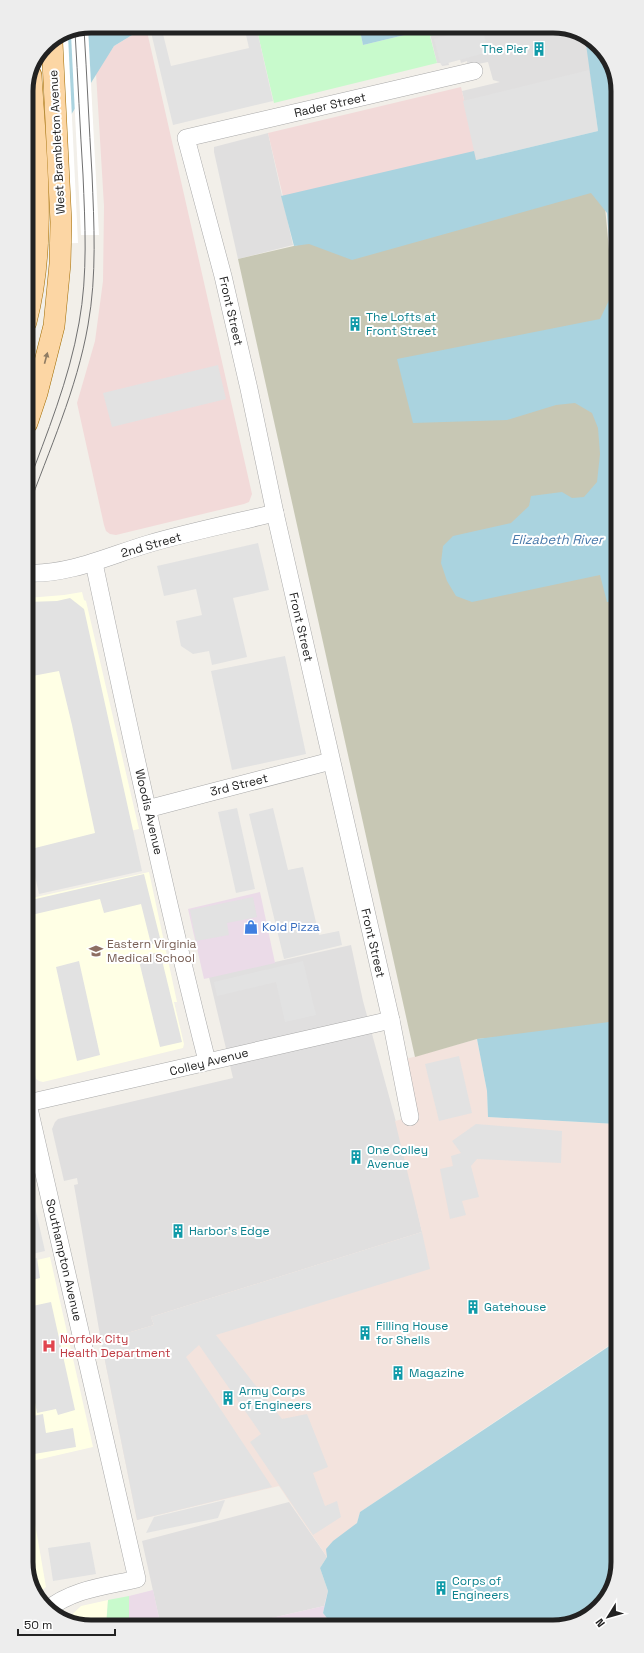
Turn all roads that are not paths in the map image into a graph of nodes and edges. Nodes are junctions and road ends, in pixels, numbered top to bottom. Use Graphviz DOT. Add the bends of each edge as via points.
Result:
graph roads {
  1 [pos="52,48"];
  2 [pos="474,71"];
  3 [pos="33,98"];
  4 [pos="186,138"];
  5 [pos="33,288"];
  6 [pos="33,405"];
  7 [pos="275,513"];
  8 [pos="94,562"];
  9 [pos="33,573"];
  10 [pos="332,762"];
  11 [pos="147,809"];
  12 [pos="391,1020"];
  13 [pos="207,1062"];
  14 [pos="33,1102"];
  15 [pos="410,1117"];
  16 [pos="33,1126"];
  17 [pos="53,1606"];
  6 -- 1 [label="main road, West Brambleton Avenue, one-way" via="54,326 59,287 60,182"];
  2 -- 4 [label="street, Rader Street"];
  3 -- 5 [label="main road, West Brambleton Avenue" via="38,211 38,244"];
  4 -- 7 [label="street, Front Street" via="223,276"];
  7 -- 8 [label="street, 2nd Street" via="166,539"];
  7 -- 10 [label="street, Front Street"];
  8 -- 9 [label="street, 2nd Street" via="55,572"];
  8 -- 11 [label="street, Woodis Avenue"];
  10 -- 11 [label="street, 3rd Street"];
  10 -- 12 [label="street, Front Street"];
  11 -- 13 [label="street, Woodis Avenue"];
  12 -- 13 [label="street, Colley Avenue"];
  12 -- 15 [label="street, Front Street"];
  13 -- 14 [label="street, Colley Avenue"];
  16 -- 17 [label="street, Southampton Avenue" via="131,1580 70,1596"];
}
